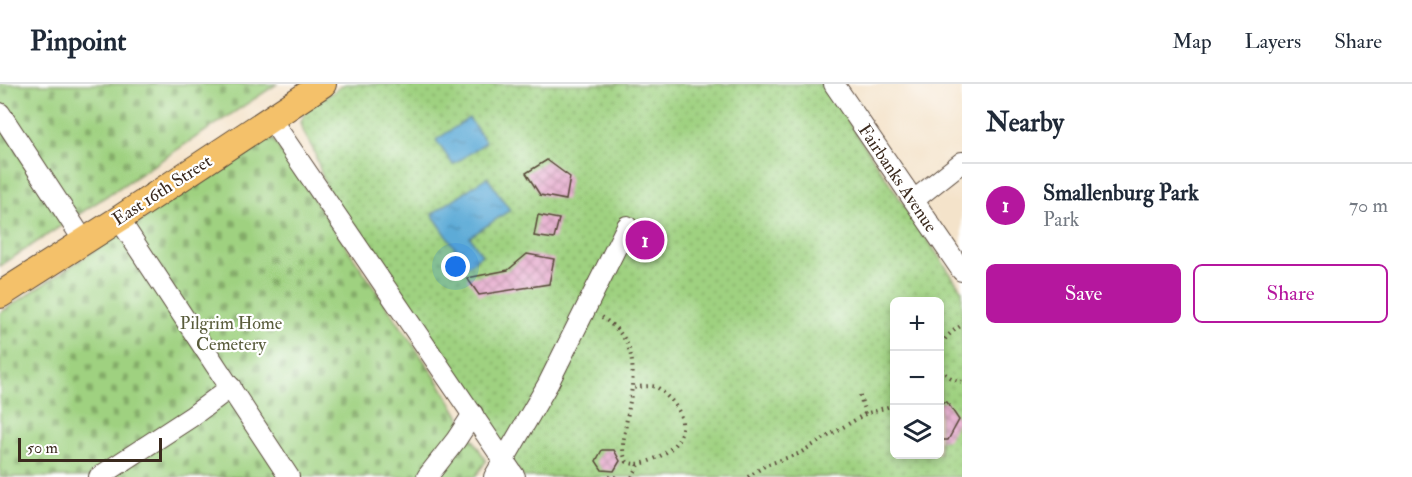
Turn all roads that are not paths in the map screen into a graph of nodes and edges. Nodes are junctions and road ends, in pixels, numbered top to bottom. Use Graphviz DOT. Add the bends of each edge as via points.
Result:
graph roads {
  1 [pos="323,84"];
  2 [pos="834,84"];
  3 [pos="0,113"];
  4 [pos="270,118"];
  5 [pos="962,162"];
  6 [pos="914,200"];
  7 [pos="119,219"];
  8 [pos="627,226"];
  9 [pos="84,241"];
  10 [pos="962,271"];
  11 [pos="0,295"];
  12 [pos="231,387"];
  13 [pos="473,414"];
  14 [pos="504,472"];
  15 [pos="99,477"];
  16 [pos="289,477"];
  17 [pos="428,477"];
  1 -- 4 [label="main road, East 16th Street"];
  2 -- 6 [label="street, Fairbanks Avenue"];
  3 -- 9 [label="street"];
  4 -- 7 [label="main road, East 16th Street"];
  4 -- 13 [label="street"];
  5 -- 6 [label="street"];
  6 -- 10 [label="street, Fairbanks Avenue"];
  7 -- 9 [label="main road, East 16th Street"];
  7 -- 12 [label="street"];
  8 -- 14 [label="street"];
  9 -- 11 [label="main road, East 16th Street"];
  12 -- 15 [label="street"];
  12 -- 16 [label="street"];
  13 -- 14 [label="street"];
  13 -- 17 [label="street"];
}
